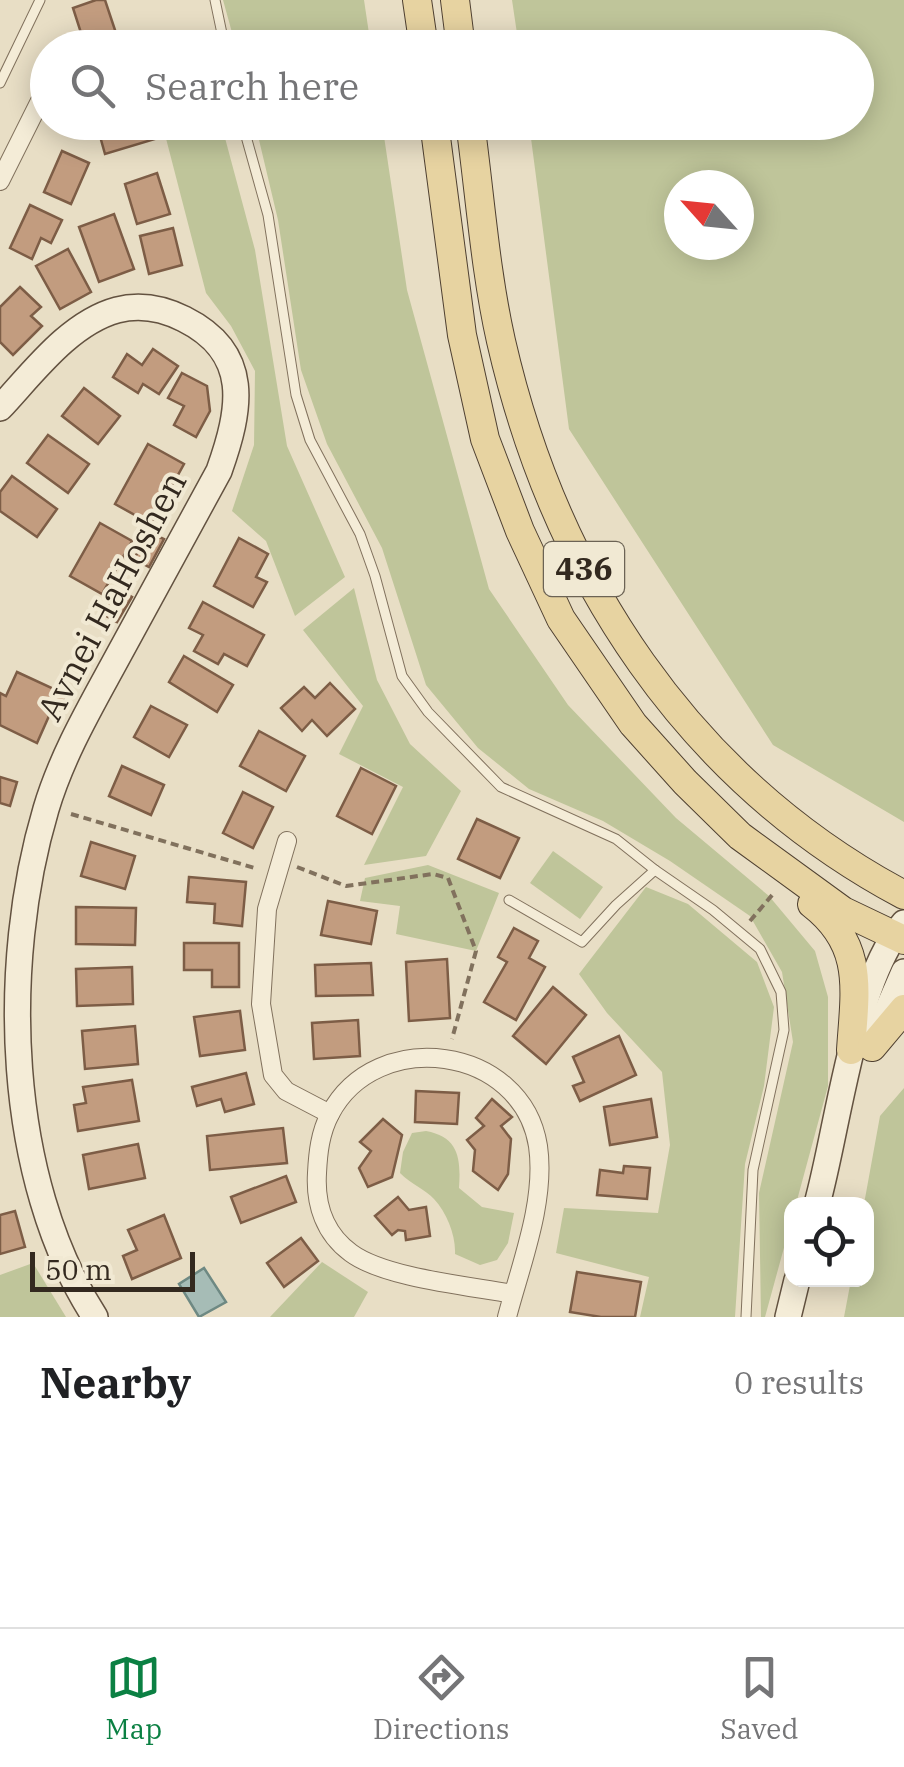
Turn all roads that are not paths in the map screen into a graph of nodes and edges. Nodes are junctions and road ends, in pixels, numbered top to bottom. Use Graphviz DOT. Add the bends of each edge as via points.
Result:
graph roads {
  1 [pos="40,0"];
  2 [pos="214,0"];
  3 [pos="417,0"];
  4 [pos="455,0"];
  5 [pos="221,30"];
  6 [pos="421,30"];
  7 [pos="459,30"];
  8 [pos="0,83"];
  9 [pos="30,121"];
  10 [pos="247,140"];
  11 [pos="436,140"];
  12 [pos="473,140"];
  13 [pos="0,180"];
  14 [pos="0,408"];
  15 [pos="561,619"];
  16 [pos="287,841"];
  17 [pos="654,870"];
  18 [pos="904,895"];
  19 [pos="509,900"];
  20 [pos="900,933"];
  21 [pos="904,972"];
  22 [pos="904,1009"];
  23 [pos="862,1048"];
  24 [pos="330,1114"];
  25 [pos="819,1197"];
  26 [pos="795,1287"];
  27 [pos="513,1294"];
  28 [pos="94,1317"];
  29 [pos="507,1317"];
  30 [pos="746,1317"];
  31 [pos="788,1317"];
  1 -- 8 [label="lane"];
  2 -- 5 [label="lane"];
  3 -- 6 [label="main road"];
  4 -- 7 [label="main road"];
  9 -- 13 [label="street"];
  10 -- 17 [label="lane" via="268,215 296,396 310,440 376,576 402,676 501,787 616,839"];
  11 -- 15 [label="main road, 436" via="462,335 485,439"];
  12 -- 18 [label="main road, 436" via="501,339 525,428 592,584 676,710 727,766 821,846"];
  14 -- 28 [label="street, Avnei HaHoshen" via="82,327 114,310 137,307 164,309 221,345 238,399 219,471 66,757 32,868 18,1010 22,1088 39,1188"];
  15 -- 20 [label="main road, 436" via="632,724 740,836 843,911"];
  15 -- 23 [label="main road" via="580,667 615,724 715,830 842,934 852,960"];
  16 -- 24 [label="street" via="268,909 261,1004 273,1075 286,1091"];
  17 -- 19 [label="lane" via="582,942"];
  17 -- 30 [label="lane" via="760,948 782,992 784,1030 754,1170"];
  20 -- 23 [label="street"];
  21 -- 23 [label="street"];
  22 -- 23 [label="main road"];
  23 -- 25 [label="street"];
  24 -- 27 [label="street" via="319,1144 320,1214 352,1254 376,1266"];
  24 -- 27 [label="street" via="374,1069 435,1055 491,1074 517,1097 538,1145 536,1202"];
  26 -- 31 [label="street"];
  27 -- 29 [label="street"];
}
